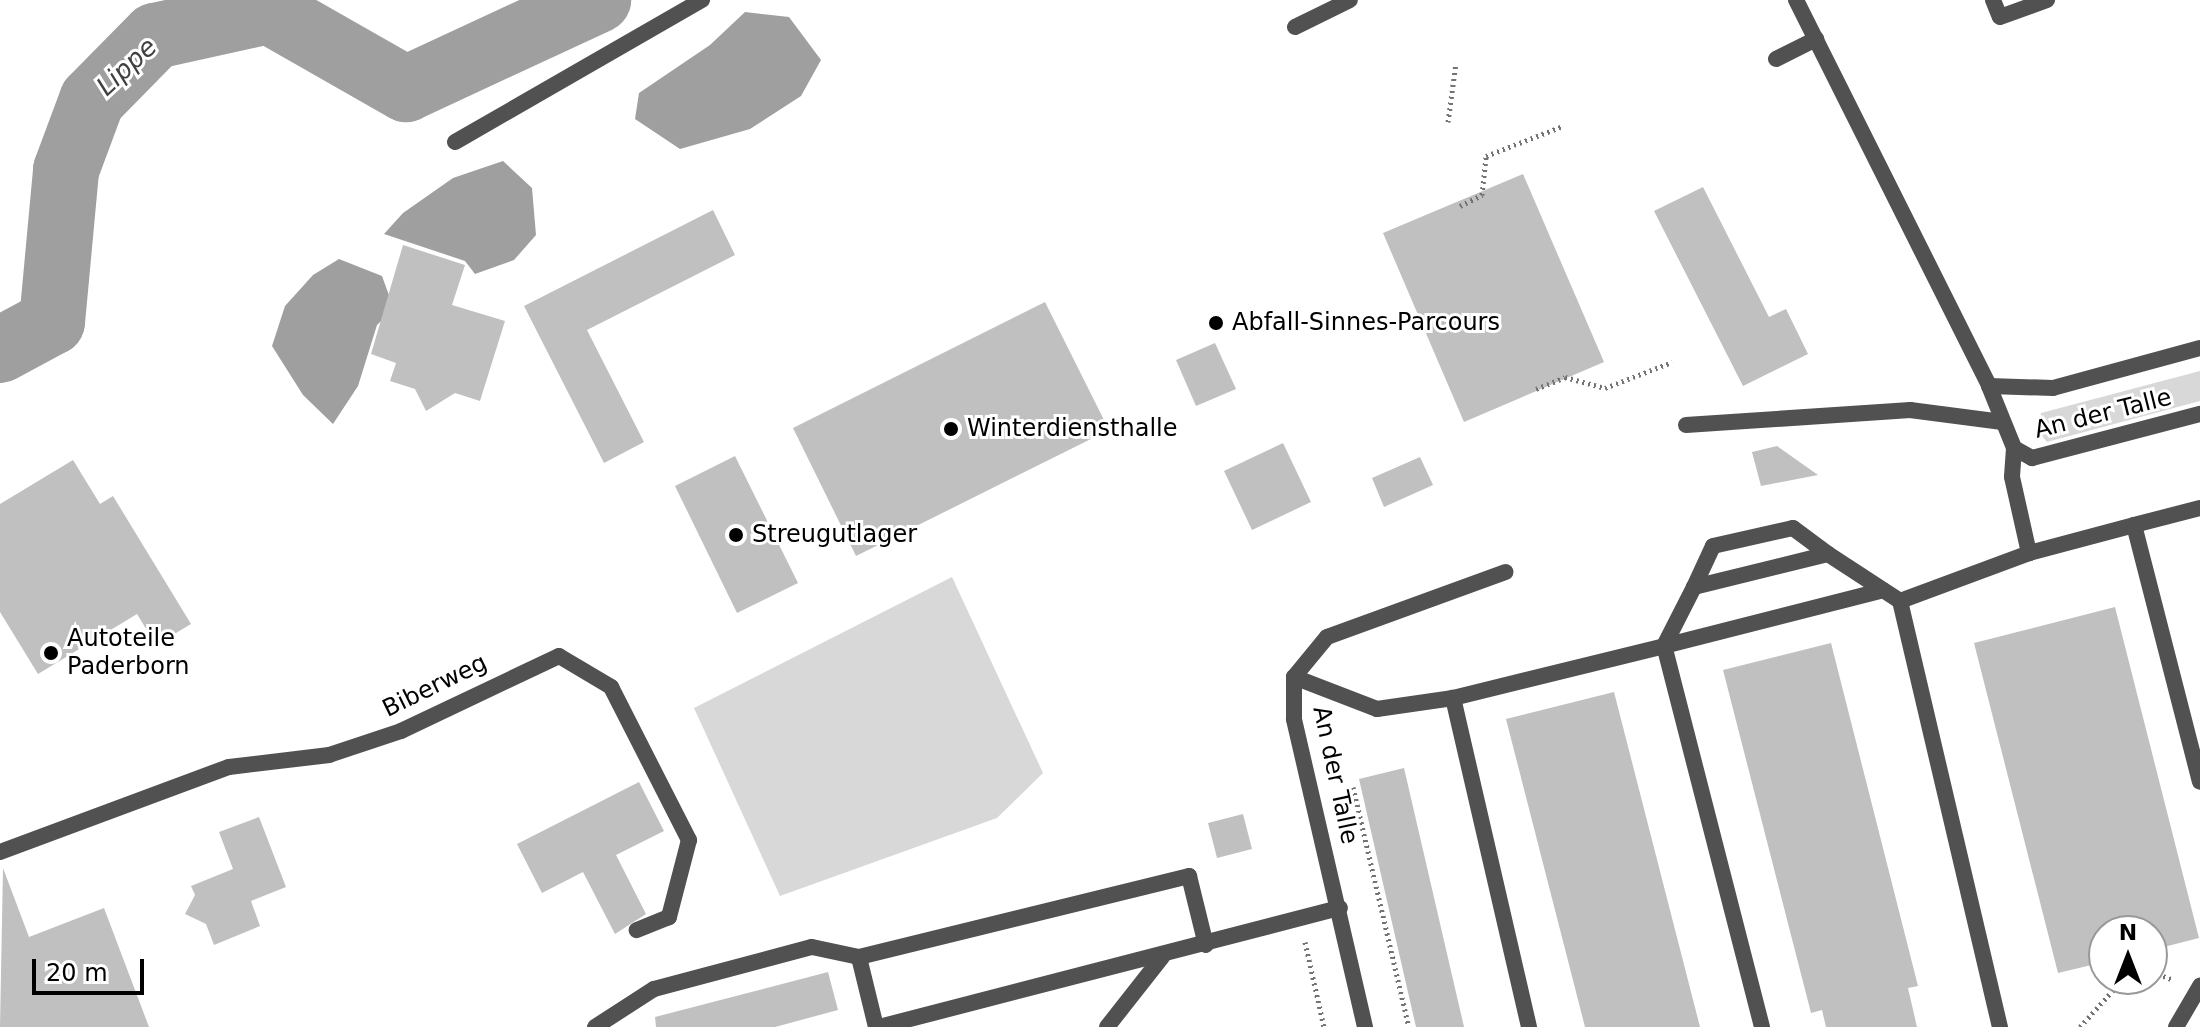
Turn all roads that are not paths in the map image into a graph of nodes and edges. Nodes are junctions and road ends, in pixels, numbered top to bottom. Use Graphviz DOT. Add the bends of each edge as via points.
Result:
graph roads {
  1 [pos="702,0"];
  2 [pos="1350,0"];
  3 [pos="1796,0"];
  4 [pos="1993,0"];
  5 [pos="2047,0"];
  6 [pos="1295,27"];
  7 [pos="1816,39"];
  8 [pos="1776,59"];
  9 [pos="455,142"];
  10 [pos="2200,348"];
  11 [pos="1989,386"];
  12 [pos="2200,414"];
  13 [pos="2002,422"];
  14 [pos="1686,425"];
  15 [pos="2014,448"];
  16 [pos="2200,508"];
  17 [pos="2134,525"];
  18 [pos="2029,553"];
  19 [pos="1828,554"];
  20 [pos="1506,572"];
  21 [pos="1694,587"];
  22 [pos="1883,590"];
  23 [pos="1900,601"];
  24 [pos="1664,646"];
  25 [pos="1294,677"];
  26 [pos="1453,698"];
  27 [pos="2200,782"];
  28 [pos="0,852"];
  29 [pos="1340,908"];
  30 [pos="637,930"];
  31 [pos="1206,945"];
  32 [pos="859,957"];
  33 [pos="1162,957"];
  34 [pos="2200,986"];
  35 [pos="595,1027"];
  36 [pos="877,1027"];
  37 [pos="1107,1027"];
  38 [pos="1365,1027"];
  39 [pos="1529,1027"];
  40 [pos="1762,1027"];
  41 [pos="2000,1027"];
  42 [pos="2176,1027"];
  1 -- 9 [label="street"];
  2 -- 6 [label="street"];
  3 -- 7 [label="street"];
  4 -- 5 [label="street" via="2000,17"];
  7 -- 8 [label="street"];
  7 -- 11 [label="street"];
  10 -- 11 [label="street, An der Talle" via="2053,388"];
  11 -- 13 [label="street, An der Talle"];
  12 -- 15 [label="street, An der Talle" via="2032,458"];
  13 -- 14 [label="street" via="1910,410"];
  13 -- 15 [label="street, An der Talle"];
  15 -- 18 [label="street" via="2012,477"];
  16 -- 17 [label="street"];
  17 -- 18 [label="street"];
  17 -- 27 [label="street"];
  18 -- 23 [label="street"];
  19 -- 21 [label="street"];
  19 -- 21 [label="street" via="1793,528 1713,546"];
  19 -- 22 [label="street"];
  20 -- 25 [label="street, An der Talle" via="1327,637"];
  21 -- 24 [label="street"];
  22 -- 23 [label="street"];
  22 -- 24 [label="street"];
  23 -- 41 [label="street"];
  24 -- 26 [label="street"];
  24 -- 40 [label="street"];
  25 -- 26 [label="street" via="1377,709"];
  25 -- 29 [label="street, An der Talle" via="1294,719"];
  26 -- 39 [label="street"];
  28 -- 30 [label="street, Biberweg" via="229,767 329,755 401,731 559,656 611,687 689,840 669,917"];
  29 -- 31 [label="street"];
  29 -- 38 [label="street, An der Talle"];
  31 -- 32 [label="street" via="1189,876"];
  31 -- 33 [label="street"];
  32 -- 35 [label="street" via="812,947 668,985"];
  32 -- 36 [label="street"];
  33 -- 36 [label="street"];
  33 -- 37 [label="street"];
  34 -- 42 [label="street"];
}
